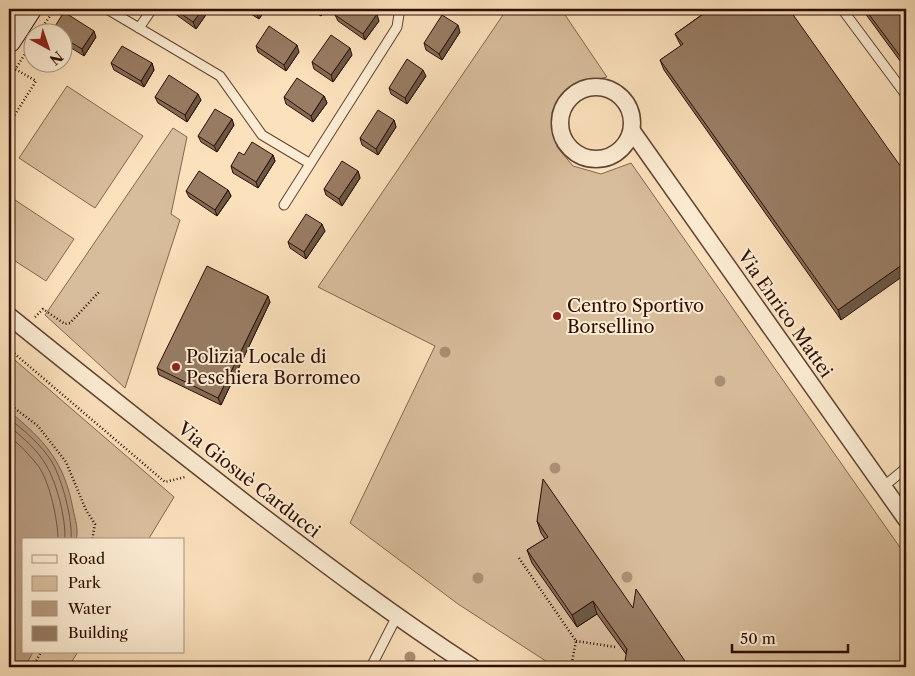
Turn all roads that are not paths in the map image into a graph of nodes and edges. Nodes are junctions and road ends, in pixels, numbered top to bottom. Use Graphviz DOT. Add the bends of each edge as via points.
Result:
graph roads {
  1 [pos="29,9"];
  2 [pos="107,9"];
  3 [pos="152,9"];
  4 [pos="397,9"];
  5 [pos="842,9"];
  6 [pos="139,28"];
  7 [pos="9,40"];
  8 [pos="906,95"];
  9 [pos="632,131"];
  10 [pos="309,163"];
  11 [pos="284,205"];
  12 [pos="9,316"];
  13 [pos="906,468"];
  14 [pos="883,487"];
  15 [pos="906,519"];
  16 [pos="397,616"];
  17 [pos="371,667"];
  18 [pos="472,667"];
  1 -- 7 [label="street"];
  2 -- 6 [label="lane"];
  3 -- 6 [label="lane"];
  4 -- 10 [label="lane" via="397,27"];
  5 -- 8 [label="lane"];
  6 -- 10 [label="lane" via="220,76 262,135"];
  9 -- 9 [label="street" via="631,113 622,97 600,86 576,93 561,113 562,135 576,153 587,158 610,157 627,142"];
  9 -- 14 [label="street, Via Enrico Mattei"];
  10 -- 11 [label="lane"];
  12 -- 16 [label="street, Via Giosuè Carducci" via="138,420"];
  13 -- 14 [label="lane"];
  14 -- 15 [label="street, Via Enrico Mattei"];
  16 -- 17 [label="lane"];
  16 -- 18 [label="street, Via Giosuè Carducci"];
}
